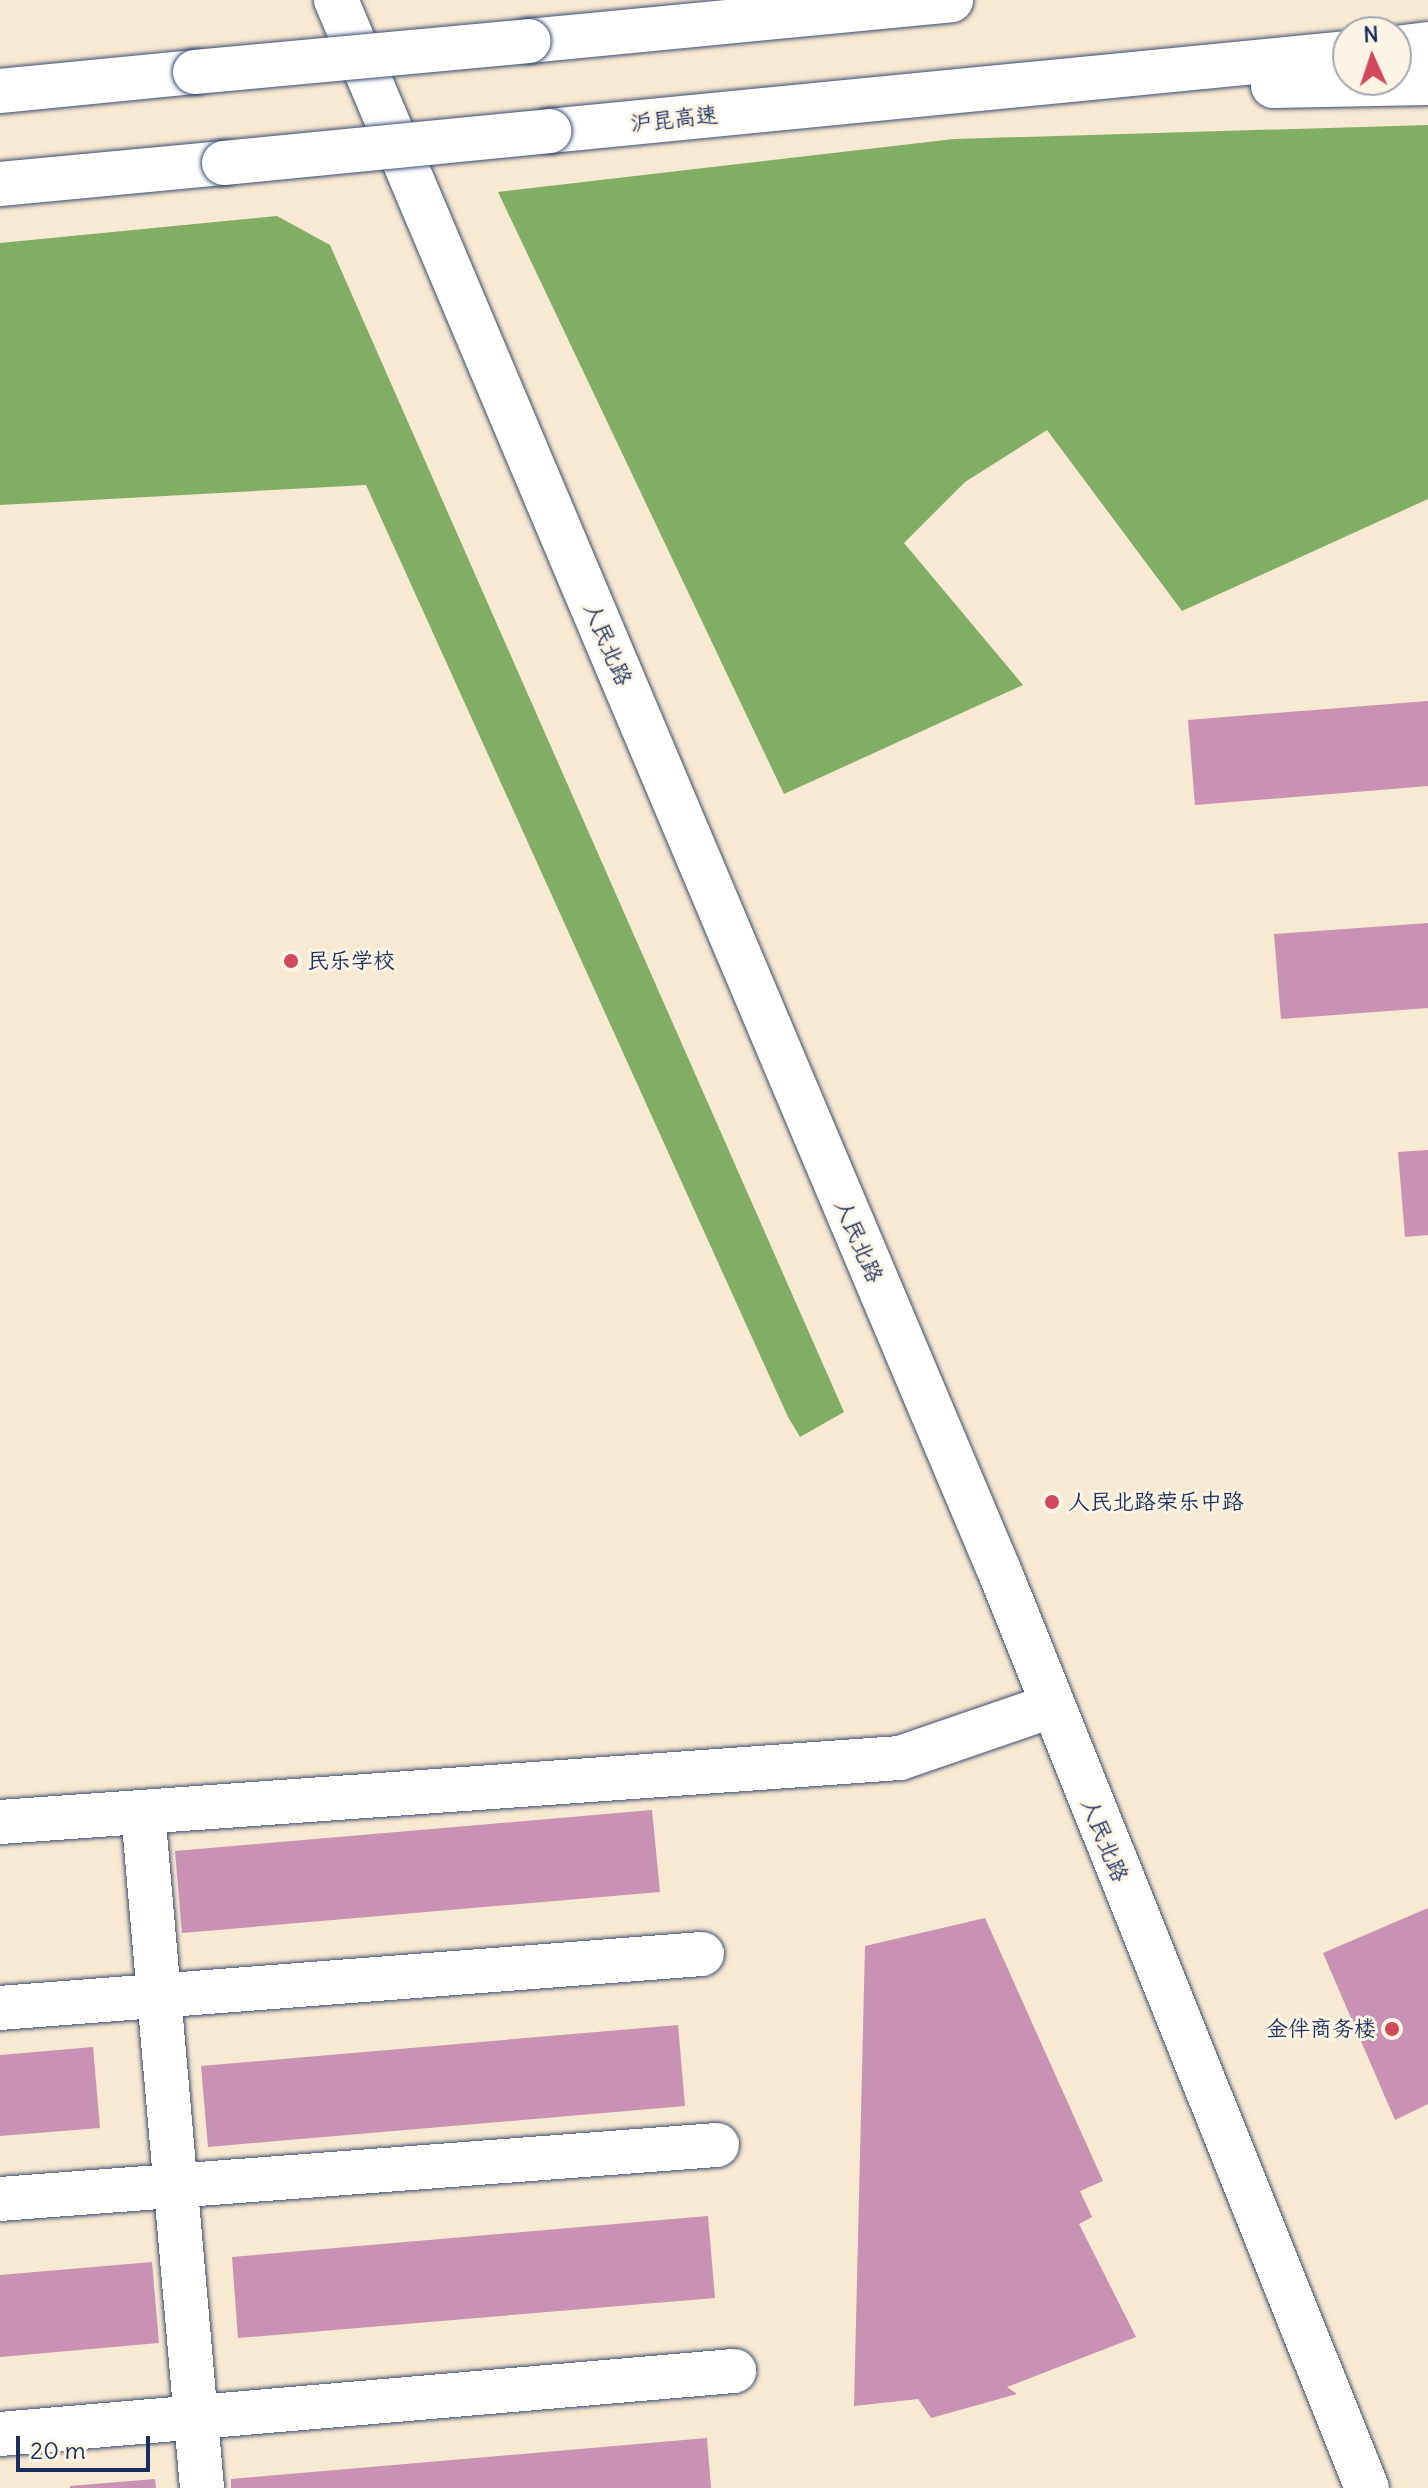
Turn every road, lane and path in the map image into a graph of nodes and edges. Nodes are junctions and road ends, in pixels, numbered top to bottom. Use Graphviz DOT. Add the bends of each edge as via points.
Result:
graph roads {
  1 [pos="336,0"];
  2 [pos="951,0"];
  3 [pos="1332,55"];
  4 [pos="1428,83"];
  5 [pos="1002,88"];
  6 [pos="0,91"];
  7 [pos="0,184"];
  8 [pos="1051,1706"];
  9 [pos="143,1812"];
  10 [pos="0,1822"];
  11 [pos="702,1954"];
  12 [pos="159,1996"];
  13 [pos="0,2008"];
  14 [pos="717,2145"];
  15 [pos="176,2186"];
  16 [pos="0,2199"];
  17 [pos="734,2371"];
  18 [pos="196,2417"];
  19 [pos="0,2434"];
  20 [pos="202,2488"];
  21 [pos="1367,2488"];
  1 -- 8 [label="main road, 人民北路" via="999,1570"];
  2 -- 6 [label="main road, bridge"];
  3 -- 5 [label="main road, 沪昆高速"];
  4 -- 5 [label="main road"];
  5 -- 7 [label="main road, 沪昆高速, bridge"];
  8 -- 9 [label="main road" via="900,1758"];
  8 -- 21 [label="main road, 人民北路"];
  9 -- 10 [label="main road"];
  9 -- 12 [label="main road"];
  11 -- 12 [label="main road"];
  12 -- 13 [label="main road"];
  12 -- 15 [label="main road"];
  14 -- 15 [label="main road"];
  15 -- 16 [label="main road"];
  15 -- 18 [label="main road"];
  17 -- 18 [label="main road"];
  18 -- 19 [label="main road"];
  18 -- 20 [label="main road"];
}
